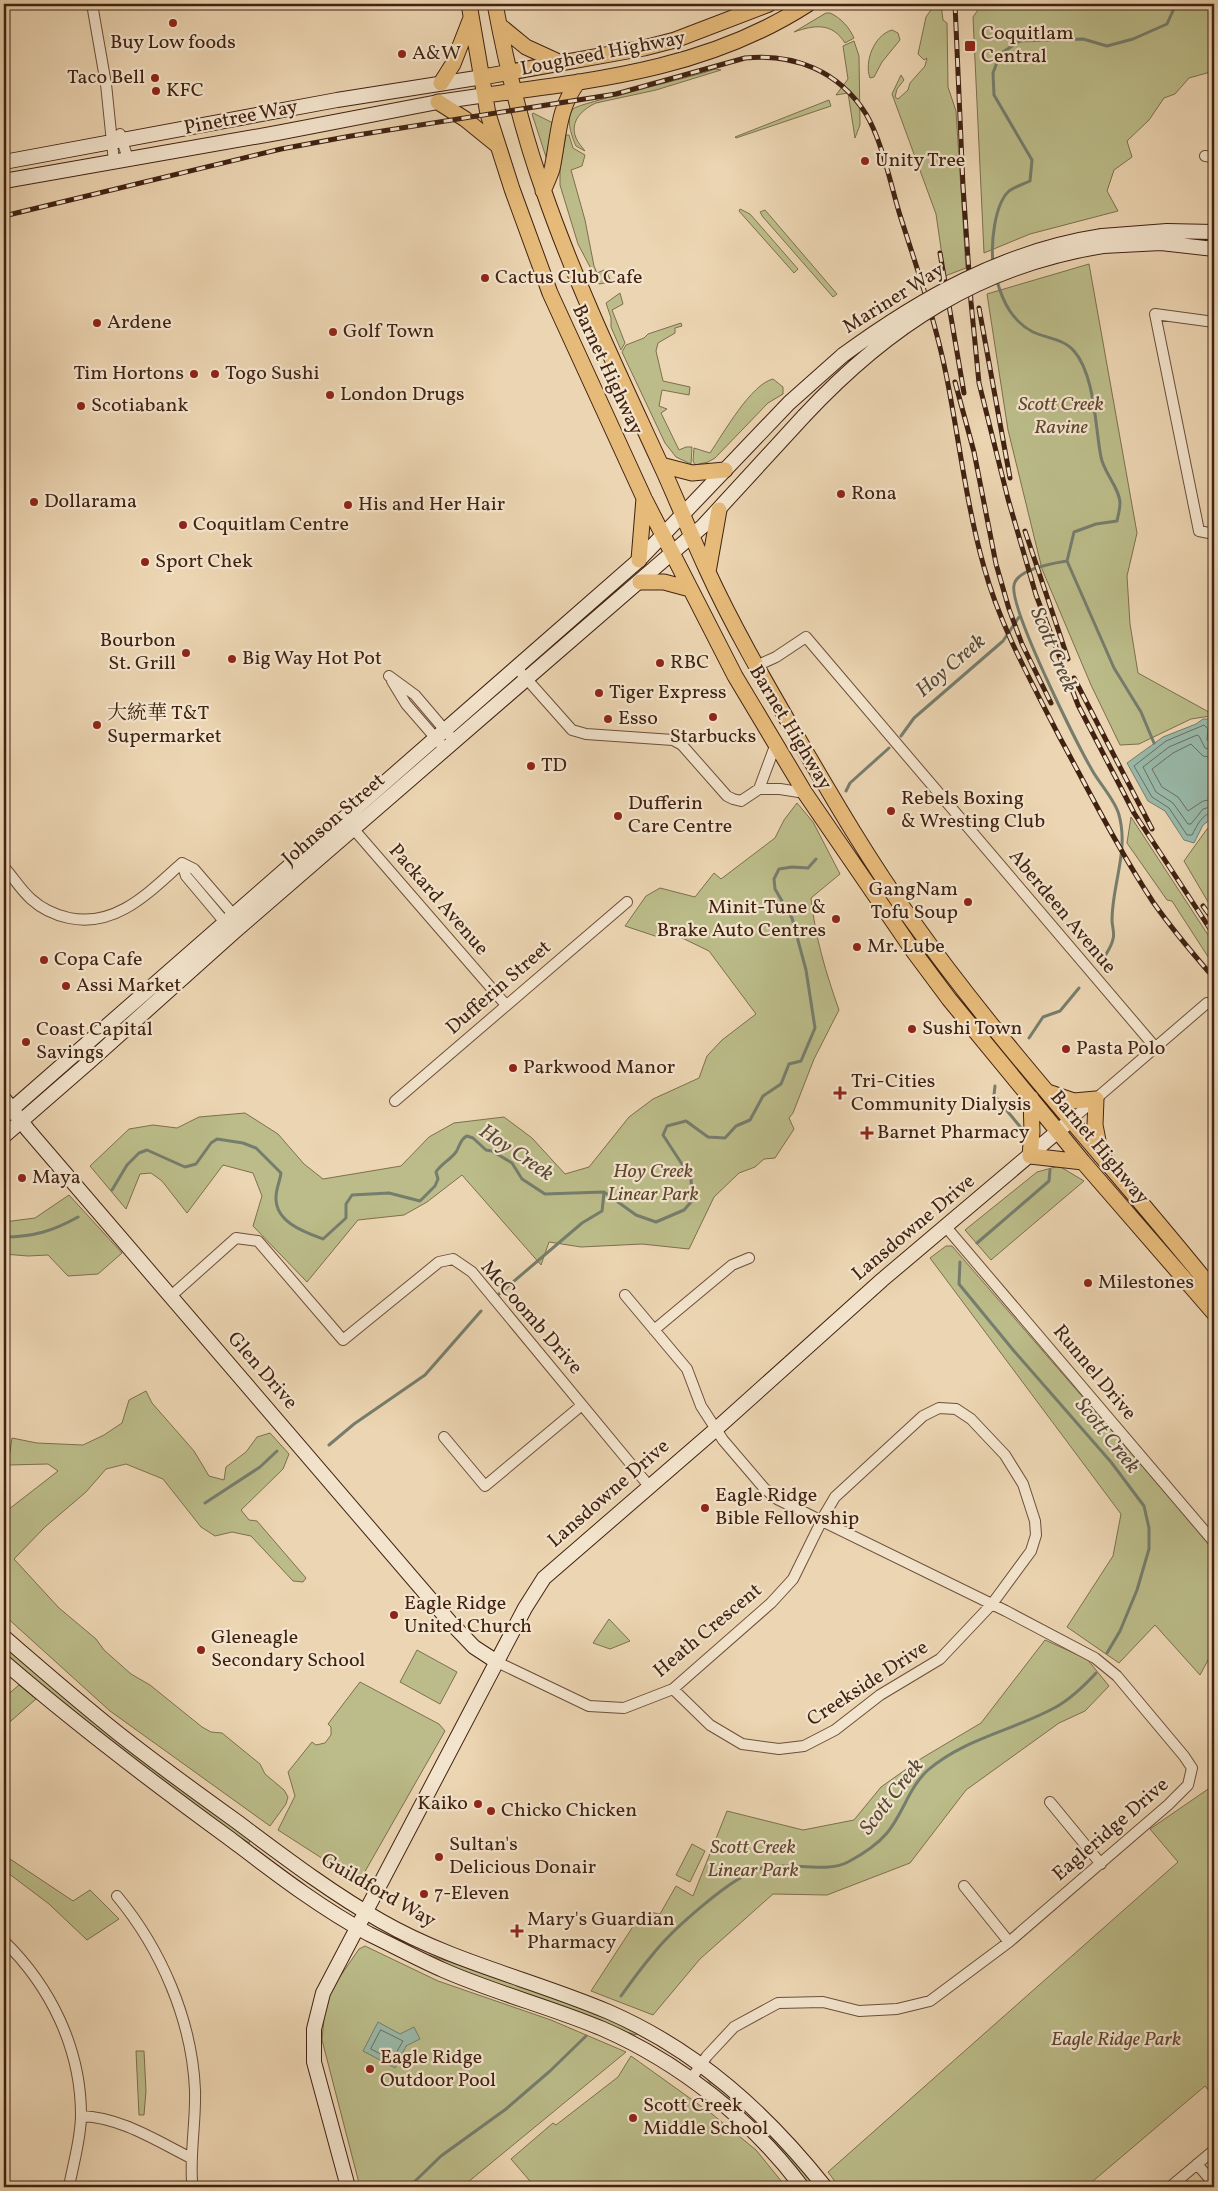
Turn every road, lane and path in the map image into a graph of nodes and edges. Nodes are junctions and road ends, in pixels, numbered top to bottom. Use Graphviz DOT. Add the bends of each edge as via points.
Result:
graph roads {
  1 [pos="92,4"];
  2 [pos="495,4"];
  3 [pos="768,4"];
  4 [pos="808,4"];
  5 [pos="470,11"];
  6 [pos="499,25"];
  7 [pos="561,63"];
  8 [pos="509,72"];
  9 [pos="483,77"];
  10 [pos="578,82"];
  11 [pos="442,83"];
  12 [pos="513,92"];
  13 [pos="486,95"];
  14 [pos="438,102"];
  15 [pos="115,137"];
  16 [pos="497,145"];
  17 [pos="128,159"];
  18 [pos="4,162"];
  19 [pos="114,162"];
  20 [pos="4,181"];
  21 [pos="543,191"];
  22 [pos="1214,232"];
  23 [pos="1102,240"];
  24 [pos="1214,249"];
  25 [pos="1214,322"];
  26 [pos="661,465"];
  27 [pos="725,470"];
  28 [pos="644,498"];
  29 [pos="719,510"];
  30 [pos="683,515"];
  31 [pos="1214,534"];
  32 [pos="663,536"];
  33 [pos="691,536"];
  34 [pos="671,553"];
  35 [pos="639,560"];
  36 [pos="708,572"];
  37 [pos="640,582"];
  38 [pos="690,590"];
  39 [pos="756,666"];
  40 [pos="516,667"];
  41 [pos="527,680"];
  42 [pos="440,734"];
  43 [pos="450,746"];
  44 [pos="775,746"];
  45 [pos="759,789"];
  46 [pos="805,793"];
  47 [pos="344,818"];
  48 [pos="354,829"];
  49 [pos="4,867"];
  50 [pos="627,902"];
  51 [pos="233,923"];
  52 [pos="1211,1004"];
  53 [pos="506,1006"];
  54 [pos="1155,1047"];
  55 [pos="1047,1092"];
  56 [pos="1031,1098"];
  57 [pos="1096,1099"];
  58 [pos="395,1101"];
  59 [pos="6,1108"];
  60 [pos="21,1121"];
  61 [pos="1070,1121"];
  62 [pos="1058,1132"];
  63 [pos="4,1136"];
  64 [pos="1030,1156"];
  65 [pos="1101,1156"];
  66 [pos="1083,1162"];
  67 [pos="946,1226"];
  68 [pos="749,1258"];
  69 [pos="1214,1291"];
  70 [pos="625,1295"];
  71 [pos="171,1296"];
  72 [pos="1214,1313"];
  73 [pos="654,1330"];
  74 [pos="582,1405"];
  75 [pos="716,1430"];
  76 [pos="444,1437"];
  77 [pos="650,1486"];
  78 [pos="821,1522"];
  79 [pos="1214,1542"];
  80 [pos="992,1604"];
  81 [pos="4,1637"];
  82 [pos="4,1662"];
  83 [pos="497,1662"];
  84 [pos="673,1689"];
  85 [pos="1050,1802"];
  86 [pos="1101,1864"];
  87 [pos="964,1886"];
  88 [pos="116,1896"];
  89 [pos="366,1911"];
  90 [pos="357,1927"];
  91 [pos="4,1941"];
  92 [pos="1009,1942"];
  93 [pos="700,2065"];
  94 [pos="691,2079"];
  95 [pos="81,2116"];
  96 [pos="1214,2150"];
  97 [pos="191,2158"];
  98 [pos="1197,2164"];
  99 [pos="192,2181"];
  100 [pos="1214,2184"];
  101 [pos="69,2187"];
  102 [pos="348,2187"];
  103 [pos="802,2187"];
  104 [pos="825,2187"];
  105 [pos="1170,2187"];
  1 -- 15 [label="street"];
  2 -- 6 [label="main road, Lougheed Highway"];
  3 -- 7 [label="main road, Lougheed Highway" via="675,40"];
  4 -- 10 [label="main road, Lougheed Highway" via="756,32 700,56"];
  5 -- 9 [label="main road"];
  5 -- 11 [label="main road" via="453,64"];
  6 -- 7 [label="main road" via="526,47"];
  6 -- 8 [label="main road, Lougheed Highway"];
  7 -- 8 [label="main road, Lougheed Highway"];
  8 -- 9 [label="main road, Lougheed Highway"];
  8 -- 12 [label="main road, Lougheed Highway"];
  9 -- 11 [label="main road, Pinetree Way"];
  9 -- 13 [label="main road, Barnet Highway"];
  10 -- 12 [label="main road, Lougheed Highway"];
  10 -- 21 [label="main road" via="563,107 552,171"];
  11 -- 15 [label="main road, Pinetree Way"];
  12 -- 13 [label="main road, Lougheed Highway"];
  12 -- 21 [label="main road, Barnet Highway"];
  13 -- 14 [label="main road, Pinetree Way"];
  13 -- 16 [label="main road, Barnet Highway"];
  14 -- 16 [label="main road"];
  14 -- 17 [label="main road, Pinetree Way"];
  15 -- 17 [label="street"];
  15 -- 18 [label="main road, Pinetree Way"];
  15 -- 19 [label="street"];
  16 -- 28 [label="main road, Barnet Highway" via="550,293"];
  17 -- 19 [label="main road, Pinetree Way"];
  19 -- 20 [label="main road, Pinetree Way"];
  21 -- 26 [label="main road, Barnet Highway" via="595,320"];
  22 -- 23 [label="main road, Mariner Way" via="1167,231"];
  23 -- 24 [label="main road, Mariner Way"];
  23 -- 27 [label="main road, Mariner Way, bridge" via="1052,246 1014,258 945,289 895,318 848,352 789,403"];
  23 -- 29 [label="main road, Mariner Way, bridge" via="985,280 936,306 874,348 840,378"];
  25 -- 31 [label="street" via="1155,314 1199,531"];
  26 -- 27 [label="main road" via="692,472"];
  26 -- 30 [label="main road, Barnet Highway"];
  27 -- 30 [label="main road, Mariner Way"];
  28 -- 32 [label="main road, Barnet Highway"];
  28 -- 35 [label="main road"];
  29 -- 33 [label="main road, Mariner Way"];
  29 -- 36 [label="main road"];
  30 -- 32 [label="main road, Mariner Way"];
  30 -- 33 [label="main road, Barnet Highway"];
  32 -- 34 [label="main road, Barnet Highway"];
  32 -- 35 [label="main road, Johnson Street"];
  33 -- 34 [label="main road, Johnson Street"];
  33 -- 36 [label="main road, Barnet Highway"];
  34 -- 37 [label="main road, Johnson Street"];
  34 -- 38 [label="main road, Barnet Highway"];
  35 -- 40 [label="main road, Johnson Street"];
  36 -- 39 [label="main road, Barnet Highway"];
  37 -- 38 [label="main road" via="664,582"];
  37 -- 41 [label="main road, Johnson Street"];
  38 -- 44 [label="main road, Barnet Highway"];
  39 -- 54 [label="street, Aberdeen Avenue" via="806,637"];
  39 -- 55 [label="main road, Barnet Highway" via="835,804 904,910"];
  40 -- 41 [label="street"];
  40 -- 42 [label="main road, Johnson Street"];
  41 -- 43 [label="main road, Johnson Street"];
  41 -- 45 [label="street" via="572,730 586,734 673,740 732,799 745,800"];
  42 -- 42 [label="street" via="415,695 389,676 406,704"];
  42 -- 43 [label="street"];
  42 -- 47 [label="main road, Johnson Street"];
  43 -- 48 [label="main road, Johnson Street"];
  44 -- 45 [label="street"];
  44 -- 46 [label="main road, Barnet Highway"];
  45 -- 46 [label="street"];
  46 -- 56 [label="main road, Barnet Highway" via="894,925 949,999"];
  47 -- 48 [label="street, Packard Avenue"];
  47 -- 51 [label="main road, Johnson Street"];
  48 -- 51 [label="main road, Johnson Street"];
  48 -- 53 [label="street, Packard Avenue"];
  49 -- 51 [label="street" via="26,894 43,908 87,920 126,909 182,863 194,868"];
  50 -- 53 [label="street, Dufferin Street"];
  51 -- 59 [label="main road, Johnson Street"];
  51 -- 60 [label="main road, Johnson Street"];
  52 -- 54 [label="street, Lansdowne Drive"];
  53 -- 58 [label="street, Dufferin Street"];
  54 -- 57 [label="street, Lansdowne Drive"];
  55 -- 57 [label="main road" via="1074,1101"];
  55 -- 61 [label="main road, Barnet Highway"];
  56 -- 62 [label="main road, Barnet Highway"];
  56 -- 64 [label="main road"];
  57 -- 61 [label="street, Lansdowne Drive"];
  57 -- 65 [label="main road" via="1095,1125"];
  59 -- 60 [label="main road, Glen Drive"];
  60 -- 63 [label="main road, Johnson Street"];
  60 -- 71 [label="main road, Glen Drive"];
  61 -- 62 [label="main road, Lansdowne Drive"];
  61 -- 65 [label="main road, Barnet Highway"];
  62 -- 64 [label="main road, Lansdowne Drive"];
  62 -- 66 [label="main road, Barnet Highway"];
  64 -- 66 [label="main road"];
  64 -- 67 [label="main road, Lansdowne Drive"];
  65 -- 69 [label="main road, Barnet Highway"];
  66 -- 72 [label="main road, Barnet Highway"];
  67 -- 75 [label="main road, Lansdowne Drive"];
  67 -- 79 [label="street, Runnel Drive"];
  68 -- 73 [label="street" via="732,1265"];
  70 -- 73 [label="street, Eagleridge Drive"];
  71 -- 74 [label="street, McCoomb Drive" via="236,1238 258,1242 343,1340 439,1262 453,1259 472,1272"];
  71 -- 83 [label="main road, Glen Drive" via="450,1622 474,1647"];
  73 -- 75 [label="street, Eagleridge Drive" via="687,1369 701,1406"];
  74 -- 76 [label="street" via="484,1486"];
  74 -- 77 [label="street, McCoomb Drive"];
  75 -- 77 [label="main road, Lansdowne Drive"];
  75 -- 78 [label="street, Eagleridge Drive" via="764,1488 777,1499"];
  77 -- 83 [label="main road, Lansdowne Drive" via="544,1578"];
  78 -- 80 [label="street, Eagleridge Drive"];
  78 -- 80 [label="street, Heath Crescent" via="835,1497 924,1416 939,1408 956,1409 971,1419 1006,1455 1023,1484 1035,1521 1036,1535 1031,1551"];
  78 -- 84 [label="street, Heath Crescent" via="793,1579"];
  80 -- 84 [label="street, Creekside Drive" via="940,1659 880,1694 835,1730 804,1746 778,1749 742,1744 710,1725"];
  80 -- 86 [label="street, Eagleridge Drive" via="1095,1658 1116,1676 1192,1768 1188,1785"];
  81 -- 89 [label="main road, Guildford Way" via="119,1734 310,1875"];
  82 -- 90 [label="main road, Guildford Way" via="137,1771 299,1890"];
  83 -- 84 [label="street, Heath Crescent" via="589,1706 624,1708"];
  83 -- 89 [label="main road, Lansdowne Drive"];
  85 -- 86 [label="street"];
  86 -- 92 [label="street, Eagleridge Drive"];
  87 -- 92 [label="street"];
  88 -- 97 [label="street" via="130,1912 157,1956 187,2035 195,2092"];
  89 -- 90 [label="main road, Lansdowne Drive"];
  89 -- 93 [label="main road, Guildford Way" via="423,1942 607,2012 659,2038"];
  90 -- 94 [label="main road, Guildford Way" via="444,1971 603,2030 648,2052"];
  90 -- 102 [label="main road, Lansdowne Drive" via="323,1993 314,2029 314,2062"];
  91 -- 95 [label="street" via="44,1988 57,2011 76,2068"];
  92 -- 93 [label="street, Eagleridge Drive" via="930,2001 897,2009 859,2011 823,2002 778,2003 734,2027"];
  93 -- 94 [label="street, Eagleridge Drive"];
  93 -- 104 [label="main road, Guildford Way" via="751,2104 797,2151"];
  94 -- 103 [label="main road, Guildford Way" via="754,2133"];
  95 -- 97 [label="street" via="126,2127"];
  95 -- 101 [label="street"];
  96 -- 98 [label="street"];
  97 -- 99 [label="street"];
  98 -- 100 [label="street"];
  98 -- 105 [label="street"];
}
